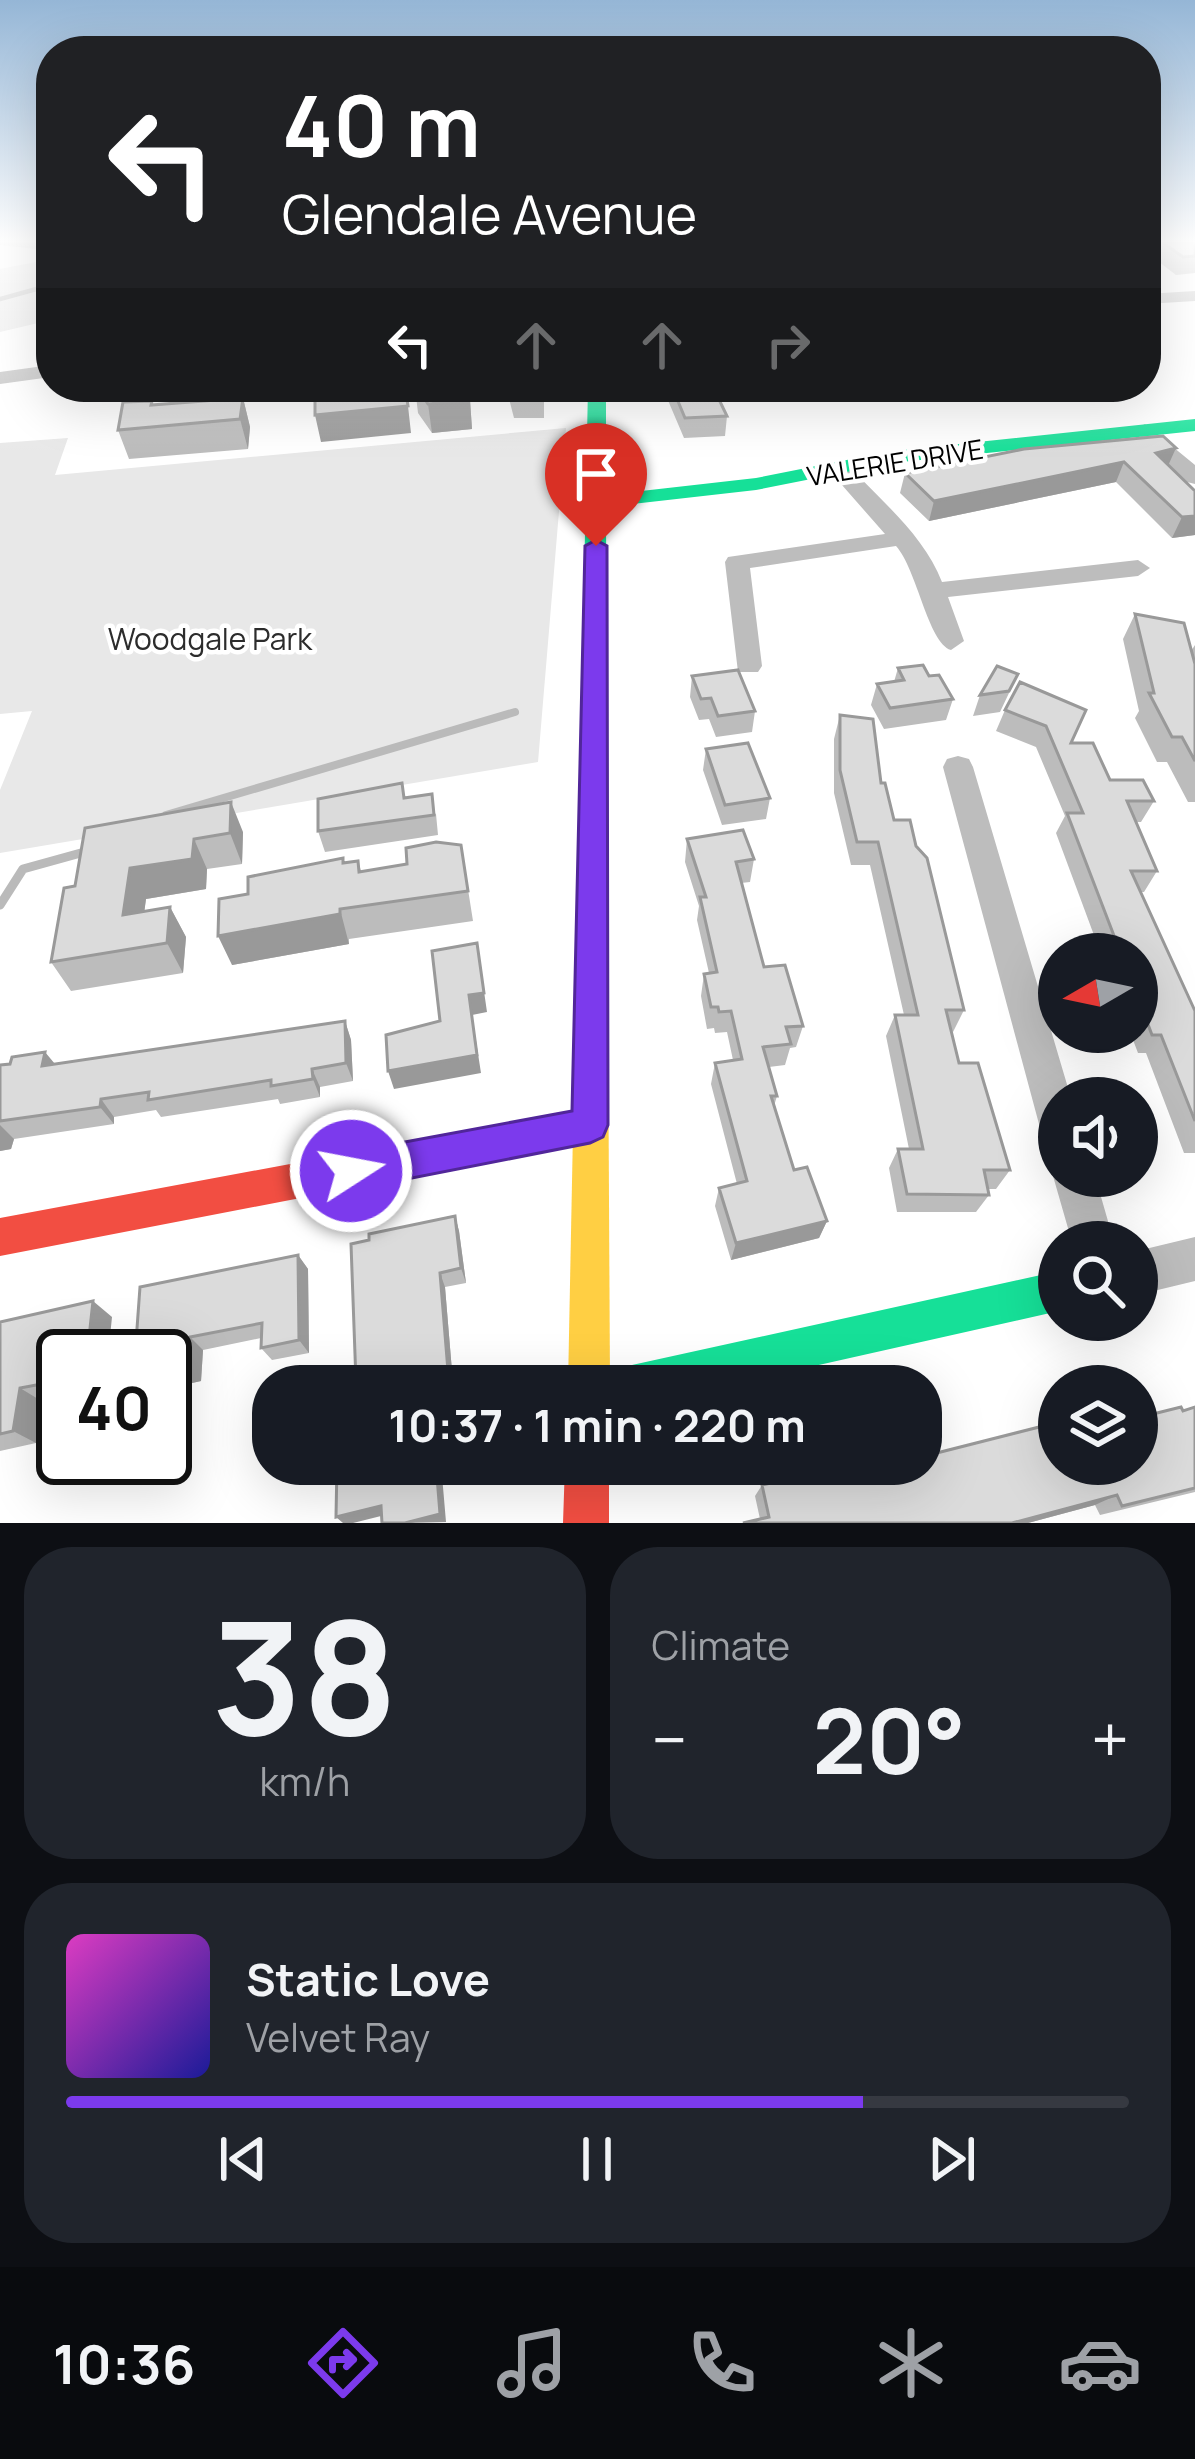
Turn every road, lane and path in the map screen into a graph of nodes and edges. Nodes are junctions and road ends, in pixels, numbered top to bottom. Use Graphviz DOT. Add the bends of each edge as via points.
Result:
graph roads {
  1 [pos="36,373"];
  2 [pos="0,378"];
  3 [pos="597,402"];
  4 [pos="1195,425"];
  5 [pos="1145,430"];
  6 [pos="838,468"];
  7 [pos="1195,477"];
  8 [pos="596,502"];
  9 [pos="905,538"];
  10 [pos="1138,568"];
  11 [pos="935,591"];
  12 [pos="951,641"];
  13 [pos="748,666"];
  14 [pos="958,767"];
  15 [pos="1046,1077"];
  16 [pos="590,1125"];
  17 [pos="0,1237"];
  18 [pos="1195,1259"];
  19 [pos="1158,1268"];
  20 [pos="1038,1296"];
  21 [pos="589,1365"];
  22 [pos="726,1365"];
  23 [pos="587,1485"];
  24 [pos="586,1523"];
  1 -- 2 [label="street"];
  3 -- 8 [label="street"];
  4 -- 5 [label="street, VALERIE DRIVE"];
  5 -- 6 [label="street, VALERIE DRIVE"];
  5 -- 7 [label="street"];
  6 -- 8 [label="street, VALERIE DRIVE"];
  6 -- 9 [label="street"];
  8 -- 16 [label="street"];
  9 -- 11 [label="street"];
  9 -- 13 [label="street" via="737,562"];
  10 -- 11 [label="street"];
  11 -- 12 [label="street"];
  14 -- 15 [label="street"];
  16 -- 17 [label="street"];
  16 -- 21 [label="street"];
  18 -- 19 [label="street"];
  20 -- 22 [label="street"];
  23 -- 24 [label="street"];
}
